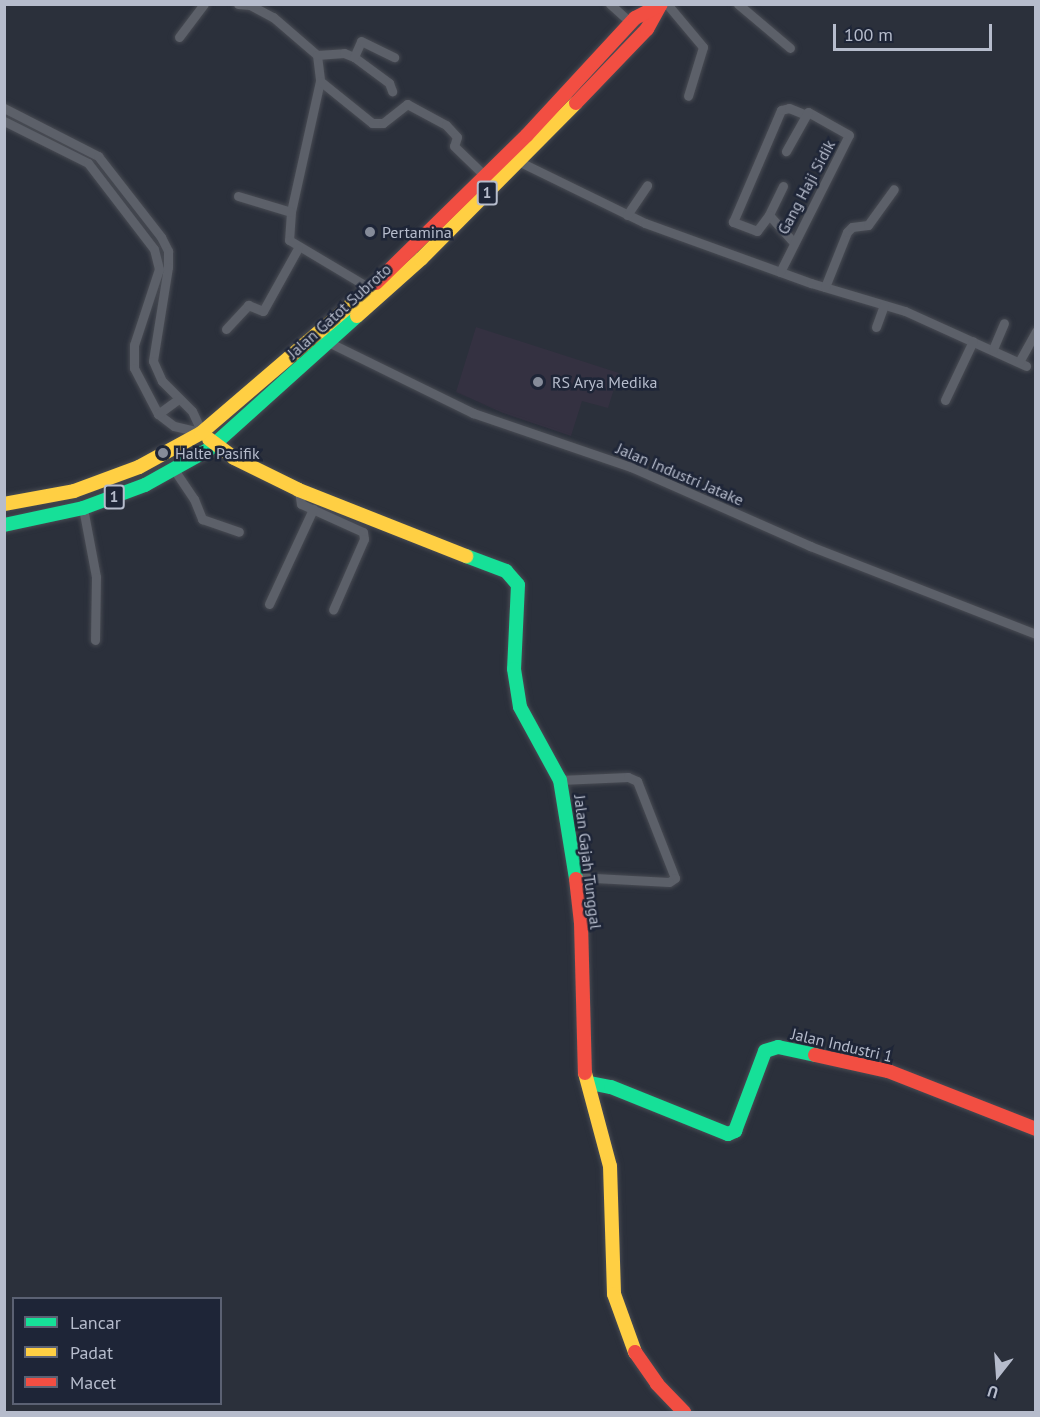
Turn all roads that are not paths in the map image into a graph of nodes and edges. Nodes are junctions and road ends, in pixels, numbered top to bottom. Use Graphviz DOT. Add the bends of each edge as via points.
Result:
graph roads {
  1 [pos="204,4"];
  2 [pos="238,4"];
  3 [pos="610,4"];
  4 [pos="667,4"];
  5 [pos="738,4"];
  6 [pos="250,5"];
  7 [pos="660,5"];
  8 [pos="631,23"];
  9 [pos="178,37"];
  10 [pos="790,48"];
  11 [pos="317,55"];
  12 [pos="354,57"];
  13 [pos="394,57"];
  14 [pos="320,81"];
  15 [pos="392,91"];
  16 [pos="688,96"];
  17 [pos="4,108"];
  18 [pos="806,115"];
  19 [pos="4,121"];
  20 [pos="786,151"];
  21 [pos="98,156"];
  22 [pos="520,162"];
  23 [pos="88,163"];
  24 [pos="484,175"];
  25 [pos="647,185"];
  26 [pos="783,186"];
  27 [pos="894,189"];
  28 [pos="238,196"];
  29 [pos="291,212"];
  30 [pos="627,215"];
  31 [pos="769,216"];
  32 [pos="793,242"];
  33 [pos="298,248"];
  34 [pos="780,272"];
  35 [pos="825,287"];
  36 [pos="376,293"];
  37 [pos="884,305"];
  38 [pos="1004,323"];
  39 [pos="876,327"];
  40 [pos="226,329"];
  41 [pos="1035,331"];
  42 [pos="318,333"];
  43 [pos="973,341"];
  44 [pos="329,343"];
  45 [pos="993,349"];
  46 [pos="179,399"];
  47 [pos="945,400"];
  48 [pos="158,414"];
  49 [pos="202,432"];
  50 [pos="214,445"];
  51 [pos="175,471"];
  52 [pos="299,490"];
  53 [pos="4,504"];
  54 [pos="83,508"];
  55 [pos="313,509"];
  56 [pos="4,525"];
  57 [pos="239,532"];
  58 [pos="269,604"];
  59 [pos="333,610"];
  60 [pos="1035,634"];
  61 [pos="95,640"];
  62 [pos="560,780"];
  63 [pos="576,877"];
  64 [pos="590,1083"];
  65 [pos="1035,1129"];
  66 [pos="684,1413"];
  1 -- 9 [label="street"];
  2 -- 6 [label="street"];
  3 -- 8 [label="street"];
  4 -- 16 [label="street" via="703,47"];
  5 -- 10 [label="street"];
  6 -- 11 [label="street" via="290,28"];
  7 -- 8 [label="main road, Jalan Gatot Subroto / 1"];
  7 -- 22 [label="main road, Jalan Gatot Subroto / 1" via="647,29"];
  8 -- 24 [label="main road, Jalan Gatot Subroto / 1" via="527,135"];
  11 -- 12 [label="street"];
  11 -- 14 [label="street"];
  12 -- 13 [label="street" via="361,41"];
  12 -- 15 [label="street" via="389,83"];
  14 -- 24 [label="street" via="372,123 383,123 407,104 446,125 457,137 454,146"];
  14 -- 29 [label="street"];
  17 -- 21 [label="street"];
  18 -- 20 [label="street, Gang Haji Sidik"];
  18 -- 31 [label="street" via="789,108 781,110 733,222 757,231"];
  18 -- 32 [label="street, Gang Haji Sidik" via="813,112 850,137"];
  19 -- 23 [label="street"];
  21 -- 23 [label="street"];
  21 -- 46 [label="street" via="168,250 153,361 162,381"];
  22 -- 30 [label="street"];
  22 -- 36 [label="main road, Jalan Gatot Subroto / 1"];
  23 -- 48 [label="street" via="157,258 155,285 134,345 134,368"];
  24 -- 36 [label="main road, Jalan Gatot Subroto / 1"];
  25 -- 30 [label="street"];
  26 -- 31 [label="street"];
  27 -- 35 [label="street" via="868,225 852,227 847,232"];
  28 -- 29 [label="street"];
  29 -- 33 [label="street" via="288,238"];
  30 -- 34 [label="street"];
  31 -- 32 [label="street"];
  32 -- 34 [label="street, Gang Haji Sidik"];
  33 -- 36 [label="street"];
  33 -- 40 [label="street" via="263,310 248,305"];
  34 -- 35 [label="street"];
  35 -- 37 [label="street"];
  36 -- 42 [label="main road, Jalan Gatot Subroto / 1"];
  36 -- 44 [label="main road, Jalan Gatot Subroto / 1"];
  37 -- 39 [label="street"];
  37 -- 43 [label="street"];
  38 -- 45 [label="street"];
  41 -- 45 [label="street" via="1022,364"];
  42 -- 44 [label="street, Jalan Industri Jatake"];
  42 -- 49 [label="main road, Jalan Gatot Subroto / 1"];
  43 -- 45 [label="street"];
  43 -- 47 [label="street"];
  44 -- 50 [label="main road, Jalan Gatot Subroto / 1"];
  44 -- 60 [label="street, Jalan Industri Jatake" via="473,412 631,467 810,546"];
  46 -- 48 [label="street"];
  46 -- 49 [label="street" via="192,411"];
  48 -- 49 [label="street" via="174,426"];
  49 -- 50 [label="main road, Jalan Gajah Tunggal"];
  49 -- 53 [label="main road, Jalan Gatot Subroto / 1" via="139,467 82,488"];
  50 -- 51 [label="main road, Jalan Gatot Subroto / 1"];
  50 -- 52 [label="main road, Jalan Gajah Tunggal"];
  51 -- 54 [label="main road, Jalan Gatot Subroto / 1"];
  51 -- 57 [label="street" via="202,519"];
  52 -- 55 [label="street" via="299,501"];
  52 -- 62 [label="main road, Jalan Gajah Tunggal" via="514,578 519,606 514,669 520,707"];
  54 -- 56 [label="main road, Jalan Gatot Subroto / 1"];
  54 -- 61 [label="street" via="96,577"];
  55 -- 58 [label="street"];
  55 -- 59 [label="street" via="361,530 364,536"];
  62 -- 63 [label="main road, Jalan Gajah Tunggal"];
  62 -- 63 [label="street" via="628,777 637,781 675,878 669,882"];
  63 -- 64 [label="main road, Jalan Gajah Tunggal" via="584,1070"];
  64 -- 65 [label="main road, Jalan Industri 1" via="611,1087 728,1134 735,1131 765,1051 778,1047 888,1071"];
  64 -- 66 [label="main road, Jalan Gajah Tunggal" via="611,1175 611,1250 620,1316 636,1354"];
}
